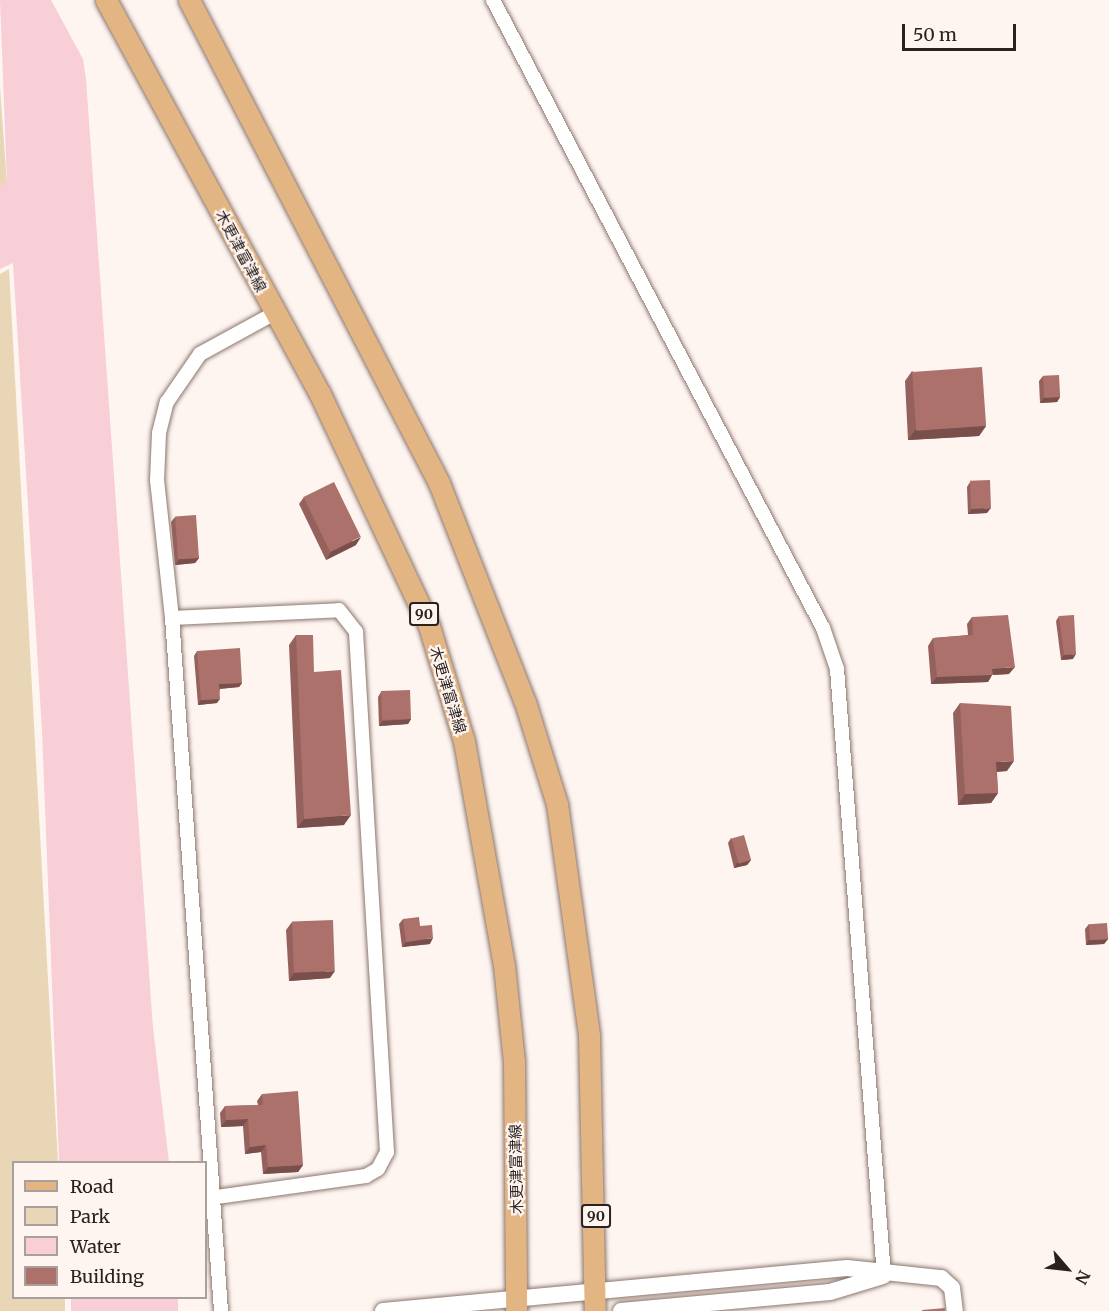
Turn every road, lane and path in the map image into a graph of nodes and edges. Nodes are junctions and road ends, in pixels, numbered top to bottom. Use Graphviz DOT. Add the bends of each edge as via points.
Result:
graph roads {
  1 [pos="106,0"];
  2 [pos="189,0"];
  3 [pos="493,0"];
  4 [pos="275,313"];
  5 [pos="172,618"];
  6 [pos="216,1197"];
  7 [pos="884,1276"];
  8 [pos="597,1288"];
  9 [pos="516,1303"];
  10 [pos="221,1311"];
  11 [pos="383,1311"];
  12 [pos="595,1311"];
  13 [pos="621,1311"];
  14 [pos="955,1311"];
  1 -- 4 [label="main road, 木更津富津線 / 90"];
  2 -- 8 [label="main road, 90" via="439,483 532,725 557,804 576,919 589,1036"];
  3 -- 7 [label="street" via="782,547 834,659 842,688"];
  4 -- 5 [label="street" via="200,354 166,402 157,481"];
  4 -- 9 [label="main road, 木更津富津線 / 90" via="320,393 399,558 429,626 464,741 504,965 514,1061"];
  5 -- 6 [label="street"];
  5 -- 6 [label="street" via="339,610 356,632 387,1152 378,1169 366,1176"];
  6 -- 10 [label="street"];
  7 -- 8 [label="street" via="847,1268"];
  7 -- 13 [label="street" via="830,1292"];
  7 -- 14 [label="street" via="941,1278 952,1288"];
  8 -- 9 [label="street"];
  8 -- 12 [label="main road, 90"];
  9 -- 11 [label="street"];
}
